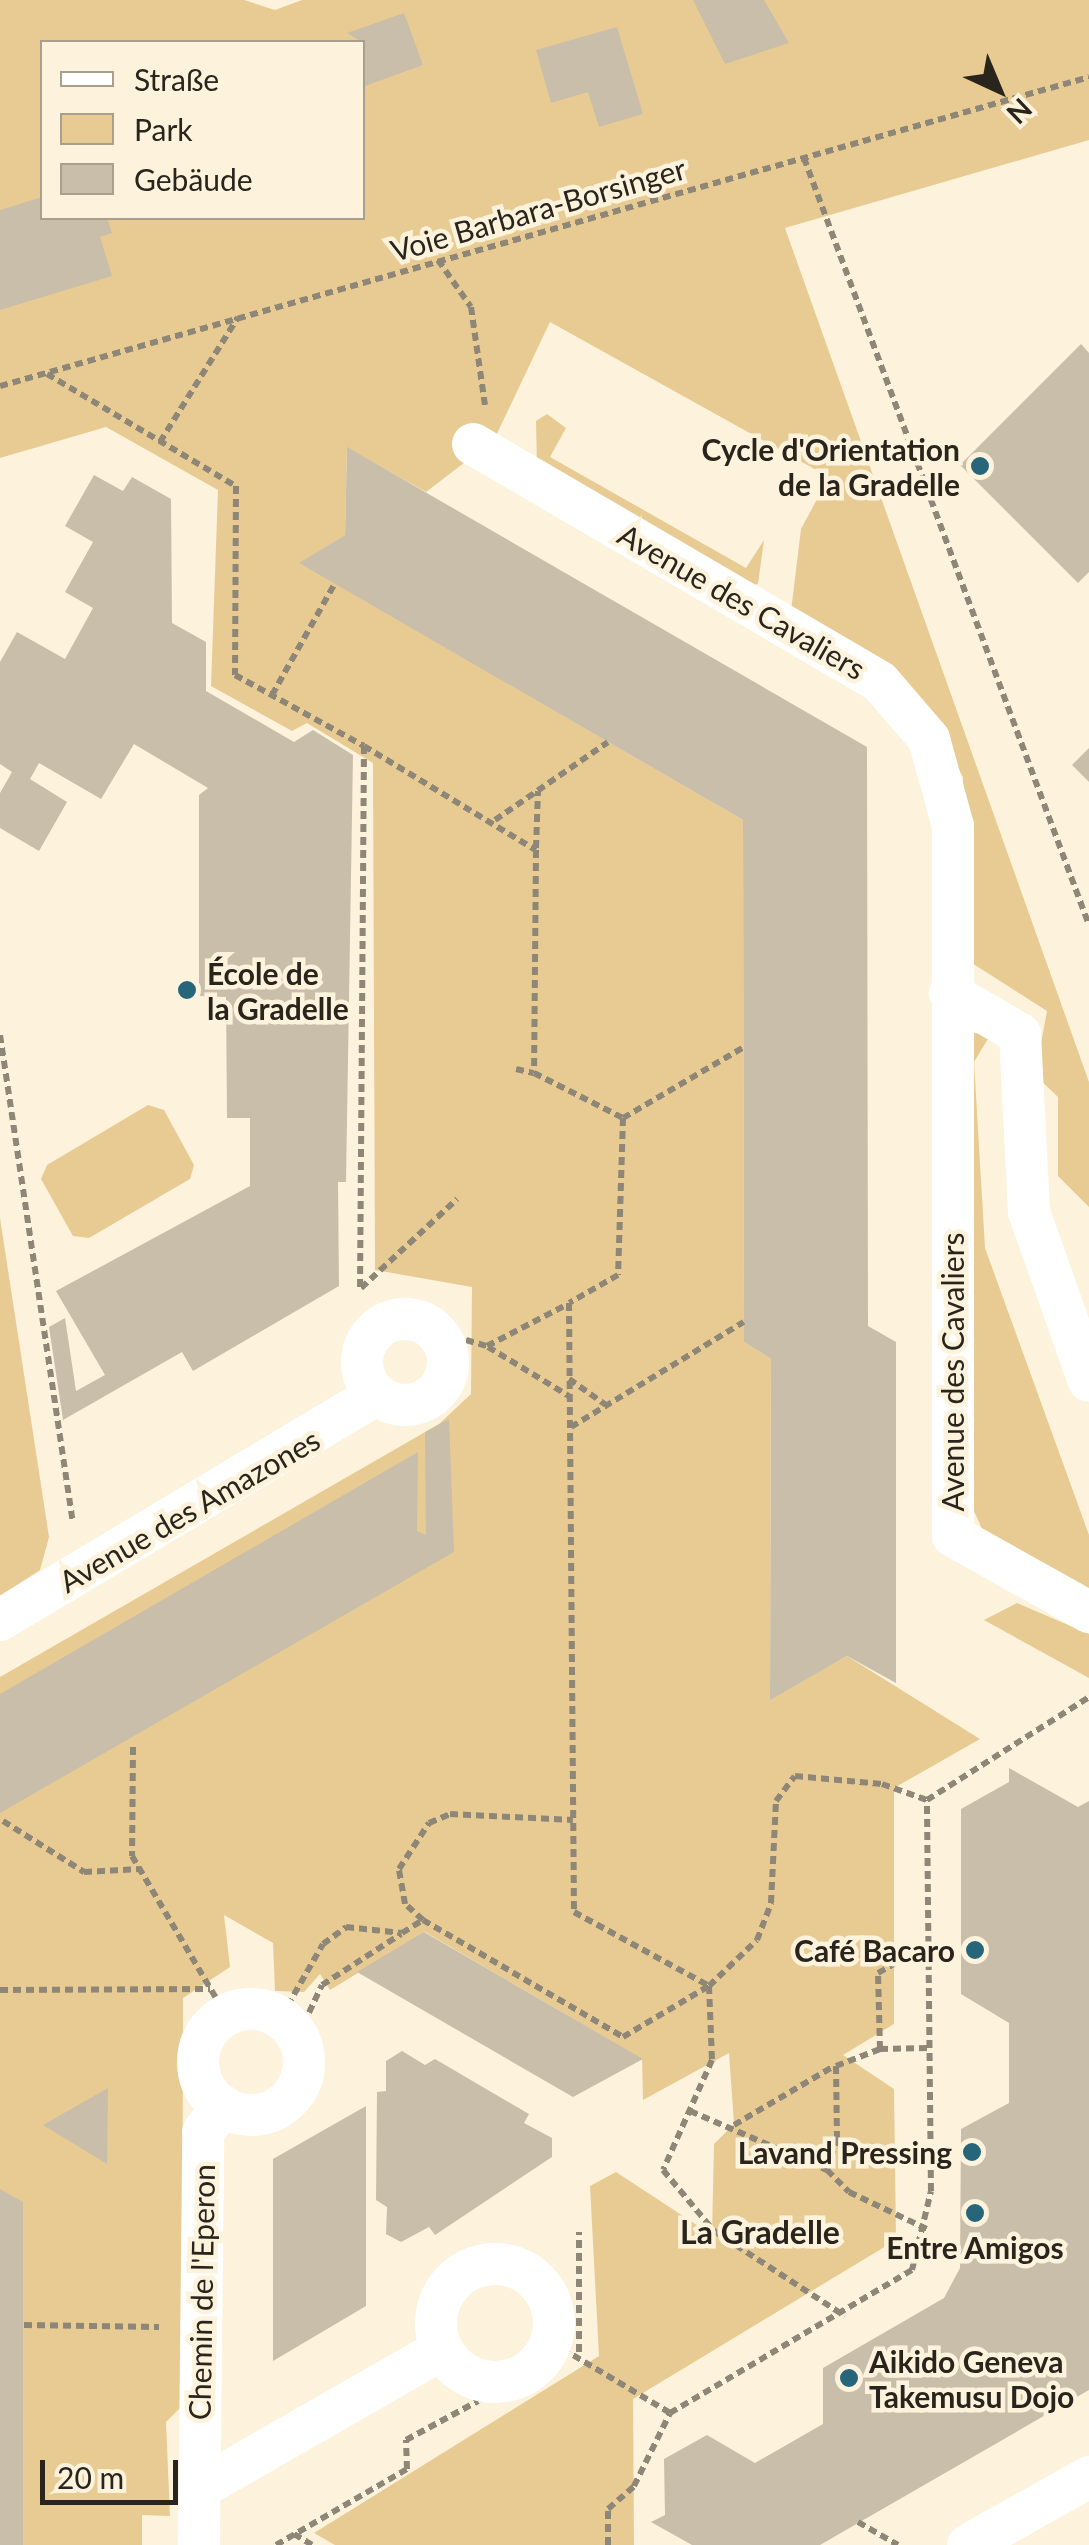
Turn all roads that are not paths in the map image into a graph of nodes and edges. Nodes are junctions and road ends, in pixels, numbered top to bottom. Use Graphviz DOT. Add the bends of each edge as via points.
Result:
graph roads {
  1 [pos="473,444"];
  2 [pos="950,992"];
  3 [pos="1089,1382"];
  4 [pos="376,1395"];
  5 [pos="1089,1612"];
  6 [pos="0,1620"];
  7 [pos="223,2106"];
  8 [pos="441,2350"];
  9 [pos="1089,2478"];
  10 [pos="200,2488"];
  11 [pos="199,2545"];
  12 [pos="968,2545"];
  1 -- 2 [label="street, Avenue des Cavaliers" via="880,682 929,740 952,826"];
  2 -- 3 [label="street" via="1020,1034 1028,1212"];
  2 -- 5 [label="street, Avenue des Cavaliers" via="954,1536"];
  4 -- 6 [label="street, Avenue des Amazones"];
  7 -- 7 [label="street" via="260,2114 290,2098 304,2069 289,2027 254,2008 218,2002 199,2055 204,2087"];
  7 -- 10 [label="street, Chemin de l'Eperon" via="203,2132"];
  8 -- 8 [label="street" via="443,2294 490,2264 542,2286 565,2347 518,2378 484,2382"];
  8 -- 10 [label="street"];
  9 -- 12 [label="street"];
  10 -- 11 [label="street, Chemin de l'Eperon"];
}
